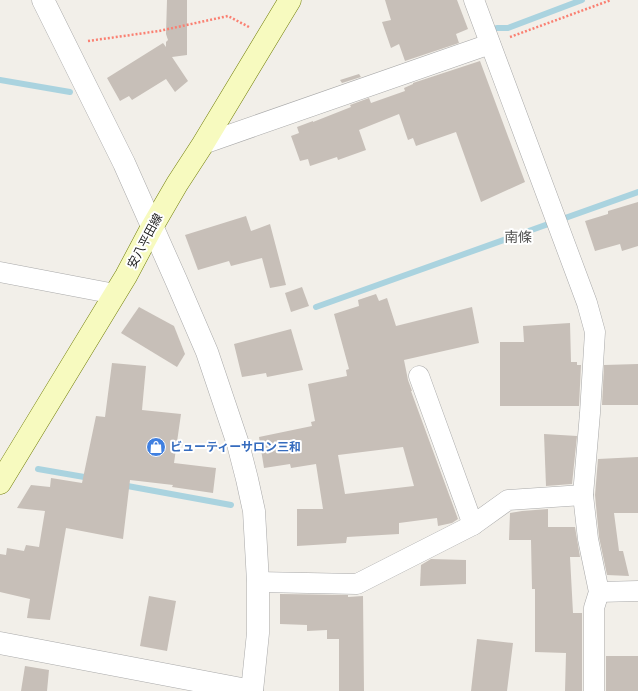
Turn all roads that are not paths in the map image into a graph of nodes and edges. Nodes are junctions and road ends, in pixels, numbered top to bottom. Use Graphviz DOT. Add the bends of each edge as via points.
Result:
graph roads {
  1 [pos="43,0"];
  2 [pos="290,0"];
  3 [pos="474,0"];
  4 [pos="490,44"];
  5 [pos="203,144"];
  6 [pos="152,227"];
  7 [pos="0,272"];
  8 [pos="115,294"];
  9 [pos="419,376"];
  10 [pos="0,482"];
  11 [pos="582,495"];
  12 [pos="473,525"];
  13 [pos="258,582"];
  14 [pos="638,591"];
  15 [pos="599,592"];
  16 [pos="0,643"];
  17 [pos="252,691"];
  18 [pos="594,691"];
  1 -- 6 [label="street" via="124,163"];
  2 -- 5 [label="main road, 安八平田線"];
  3 -- 4 [label="street"];
  4 -- 5 [label="street"];
  4 -- 11 [label="street" via="587,303 595,332"];
  5 -- 6 [label="main road, 安八平田線"];
  6 -- 8 [label="main road, 安八平田線"];
  6 -- 13 [label="street" via="207,352 238,444 254,511"];
  7 -- 8 [label="street"];
  8 -- 10 [label="main road, 安八平田線"];
  9 -- 12 [label="street"];
  11 -- 12 [label="street" via="508,500"];
  11 -- 15 [label="street"];
  12 -- 13 [label="street" via="357,584"];
  13 -- 17 [label="street" via="258,633"];
  14 -- 15 [label="street"];
  15 -- 18 [label="street" via="594,608"];
  16 -- 17 [label="street"];
}
